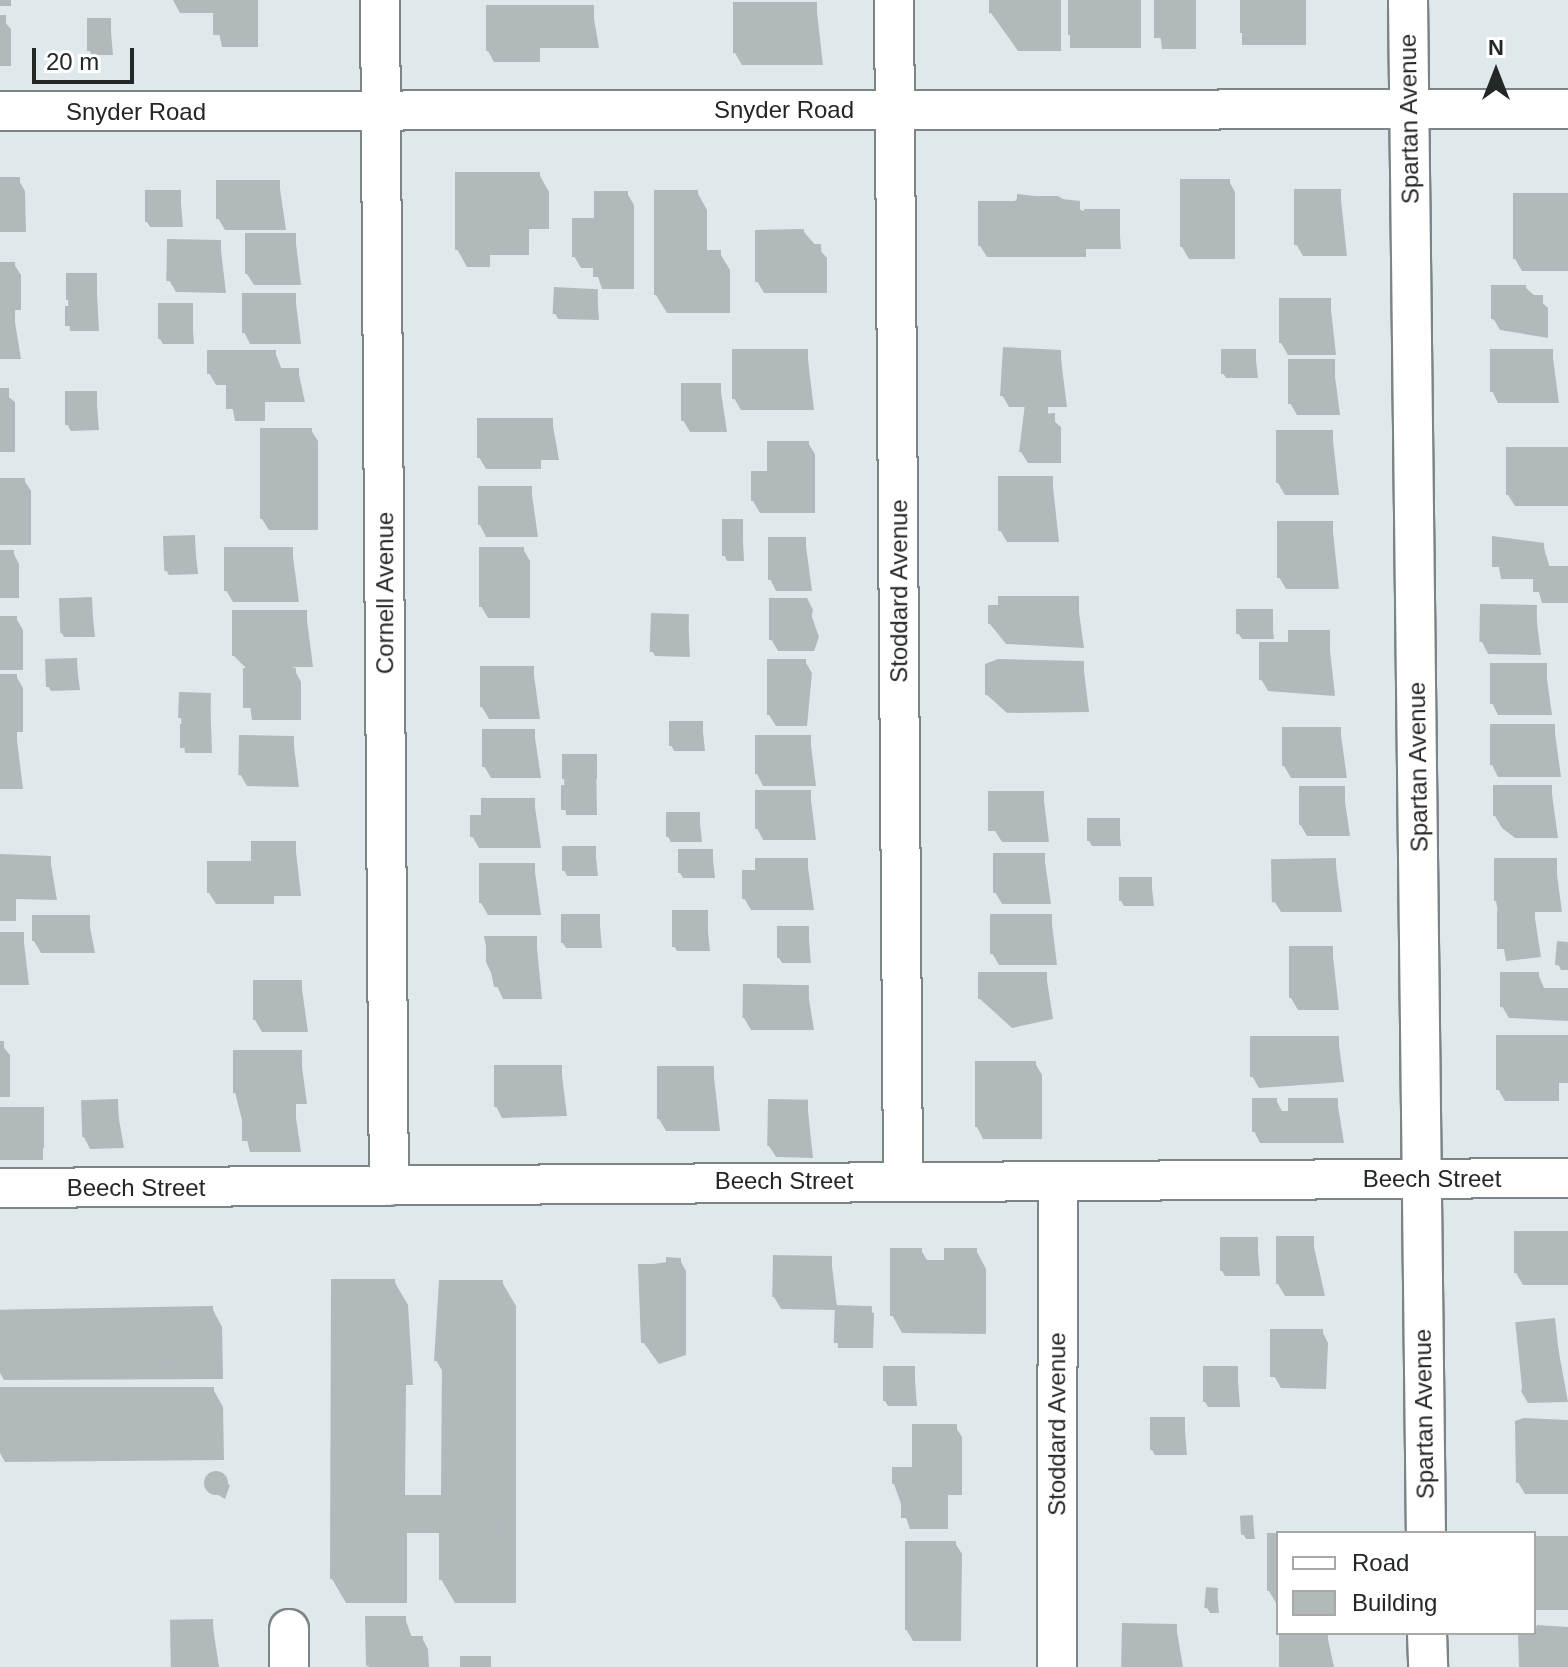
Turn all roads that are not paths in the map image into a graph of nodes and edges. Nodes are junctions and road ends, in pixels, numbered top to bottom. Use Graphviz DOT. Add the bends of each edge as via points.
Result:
graph roads {
  1 [pos="380,0"];
  2 [pos="894,0"];
  3 [pos="1408,0"];
  4 [pos="895,109"];
  5 [pos="1568,109"];
  6 [pos="1409,110"];
  7 [pos="0,111"];
  8 [pos="381,112"];
  9 [pos="1568,1178"];
  10 [pos="1421,1179"];
  11 [pos="903,1181"];
  12 [pos="1058,1181"];
  13 [pos="389,1186"];
  14 [pos="0,1188"];
  15 [pos="1426,1531"];
  16 [pos="289,1629"];
  17 [pos="1427,1635"];
  18 [pos="289,1667"];
  19 [pos="1057,1667"];
  20 [pos="1428,1667"];
  1 -- 8 [label="street, Cornell Avenue"];
  2 -- 4 [label="street, Stoddard Avenue"];
  3 -- 6 [label="street, Spartan Avenue"];
  4 -- 6 [label="street, Snyder Road"];
  4 -- 8 [label="street, Snyder Road"];
  4 -- 11 [label="street, Stoddard Avenue"];
  5 -- 6 [label="street, Snyder Road"];
  6 -- 10 [label="street, Spartan Avenue"];
  7 -- 8 [label="street, Snyder Road"];
  8 -- 13 [label="street, Cornell Avenue"];
  9 -- 10 [label="street, Beech Street"];
  10 -- 12 [label="street, Beech Street"];
  10 -- 15 [label="street, Spartan Avenue"];
  11 -- 12 [label="street, Beech Street"];
  11 -- 13 [label="street, Beech Street"];
  12 -- 19 [label="street, Stoddard Avenue"];
  13 -- 14 [label="street, Beech Street"];
  16 -- 18 [label="street"];
  17 -- 20 [label="street"];
}
